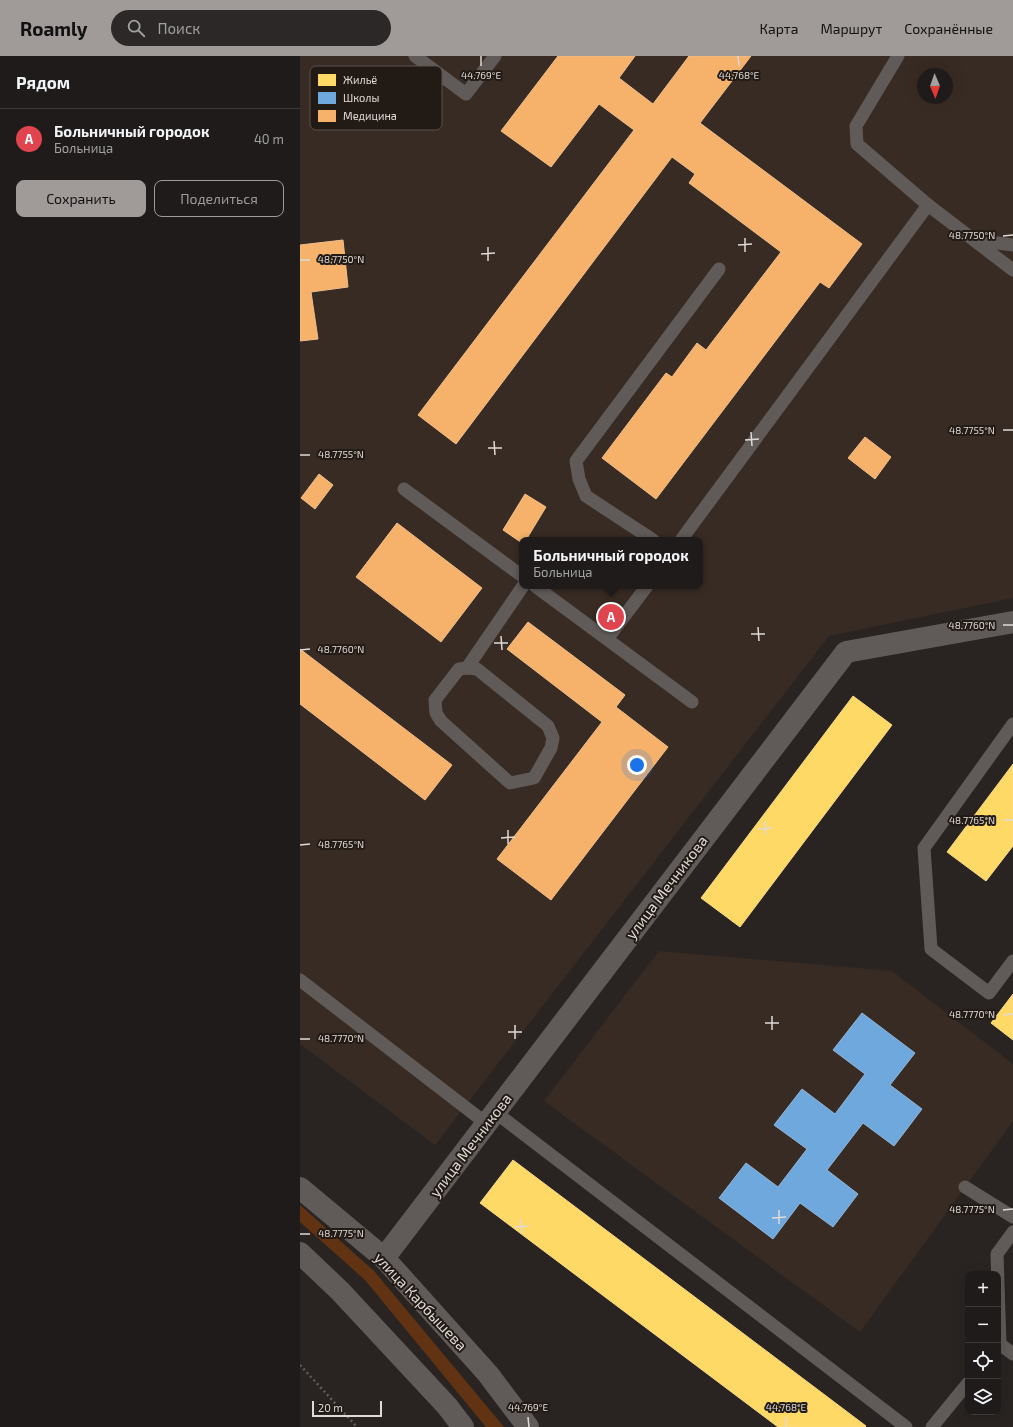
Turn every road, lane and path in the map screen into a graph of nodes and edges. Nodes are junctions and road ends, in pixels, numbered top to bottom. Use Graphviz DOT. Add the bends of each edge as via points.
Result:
graph roads {
  1 [pos="415,56"];
  2 [pos="495,56"];
  3 [pos="898,56"];
  4 [pos="428,66"];
  5 [pos="442,76"];
  6 [pos="928,205"];
  7 [pos="974,240"];
  8 [pos="1013,245"];
  9 [pos="719,269"];
  10 [pos="1013,270"];
  11 [pos="404,489"];
  12 [pos="648,537"];
  13 [pos="683,537"];
  14 [pos="519,574"];
  15 [pos="521,589"];
  16 [pos="539,589"];
  17 [pos="645,589"];
  18 [pos="1013,622"];
  19 [pos="607,639"];
  20 [pos="467,668"];
  21 [pos="692,702"];
  22 [pos="1013,724"];
  23 [pos="1013,961"];
  24 [pos="300,980"];
  25 [pos="491,1118"];
  26 [pos="965,1187"];
  27 [pos="300,1188"];
  28 [pos="1013,1217"];
  29 [pos="1013,1232"];
  30 [pos="300,1253"];
  31 [pos="384,1258"];
  32 [pos="999,1343"];
  33 [pos="1001,1346"];
  34 [pos="1013,1354"];
  35 [pos="300,1365"];
  36 [pos="965,1387"];
  37 [pos="356,1427"];
  38 [pos="463,1427"];
  39 [pos="528,1427"];
  40 [pos="906,1427"];
  41 [pos="932,1427"];
  1 -- 4 [label="lane"];
  2 -- 5 [label="lane" via="466,94"];
  3 -- 6 [label="lane" via="856,126 857,144"];
  6 -- 7 [label="lane"];
  6 -- 13 [label="lane"];
  7 -- 8 [label="lane"];
  7 -- 10 [label="lane"];
  9 -- 12 [label="lane" via="576,461 578,479 586,496"];
  11 -- 14 [label="lane"];
  15 -- 20 [label="lane"];
  16 -- 19 [label="lane"];
  17 -- 19 [label="lane"];
  18 -- 25 [label="street, улица Мечникова" via="846,652"];
  19 -- 21 [label="lane"];
  20 -- 20 [label="lane" via="476,669 548,726 553,738 551,748 534,778 510,784 441,721 436,713 435,700 459,669"];
  22 -- 23 [label="lane" via="924,848 931,949 989,993"];
  24 -- 25 [label="lane"];
  25 -- 31 [label="street, улица Мечникова"];
  25 -- 40 [label="lane"];
  26 -- 28 [label="lane"];
  27 -- 31 [label="street, улица Карбышева"];
  29 -- 32 [label="lane" via="997,1254"];
  30 -- 38 [label="street" via="340,1291 447,1406"];
  31 -- 39 [label="street, улица Карбышева" via="488,1374"];
  33 -- 34 [label="lane"];
  35 -- 37 [label="path"];
  36 -- 41 [label="lane"];
}
